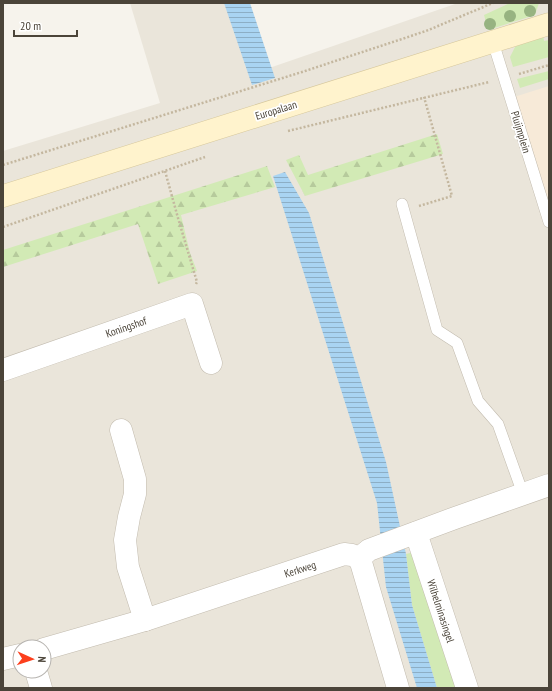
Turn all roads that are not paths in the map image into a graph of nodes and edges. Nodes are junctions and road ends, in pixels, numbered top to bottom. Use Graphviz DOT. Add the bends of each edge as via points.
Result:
graph roads {
  1 [pos="549,24"];
  2 [pos="493,42"];
  3 [pos="3,196"];
  4 [pos="403,207"];
  5 [pos="549,222"];
  6 [pos="211,363"];
  7 [pos="3,370"];
  8 [pos="121,430"];
  9 [pos="549,485"];
  10 [pos="523,494"];
  11 [pos="412,535"];
  12 [pos="365,555"];
  13 [pos="145,620"];
  14 [pos="52,647"];
  15 [pos="398,688"];
  16 [pos="467,688"];
  1 -- 2 [label="main road, Europalaan"];
  2 -- 3 [label="main road, Europalaan"];
  2 -- 5 [label="lane, Pluijmplein"];
  4 -- 10 [label="lane" via="437,330 457,343 478,401 498,424"];
  6 -- 7 [label="street, Koningshof" via="192,304"];
  8 -- 13 [label="street" via="135,479 135,494 125,540 128,567"];
  9 -- 10 [label="street"];
  10 -- 11 [label="street"];
  11 -- 12 [label="street"];
  11 -- 16 [label="street, Wilhelminasingel"];
  12 -- 13 [label="street, Kerkweg" via="344,554"];
  12 -- 15 [label="street"];
  13 -- 14 [label="street, Kerkweg"];
}
